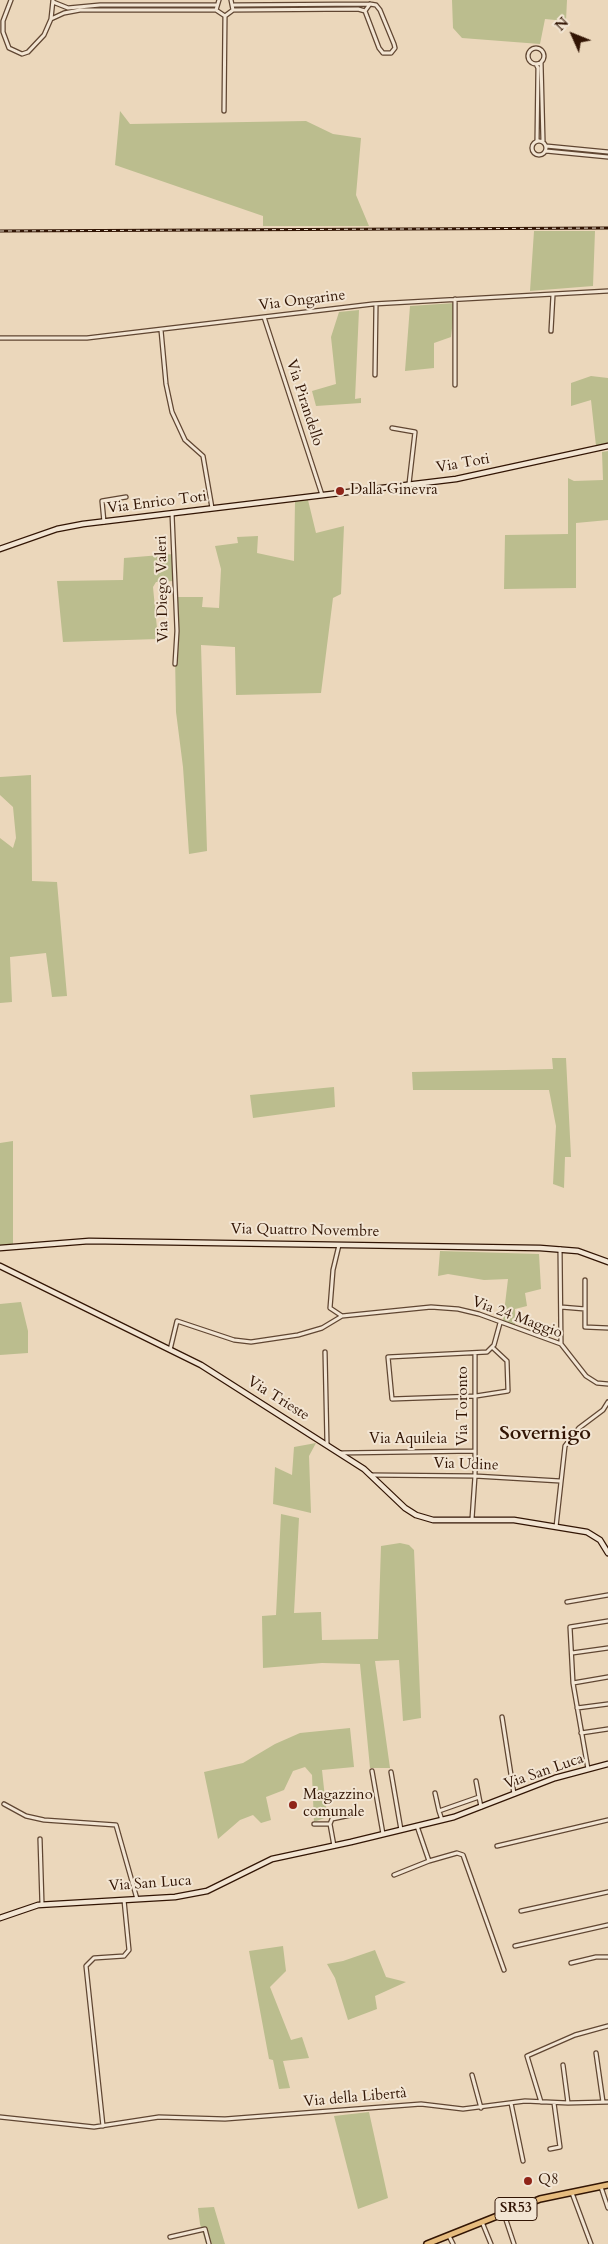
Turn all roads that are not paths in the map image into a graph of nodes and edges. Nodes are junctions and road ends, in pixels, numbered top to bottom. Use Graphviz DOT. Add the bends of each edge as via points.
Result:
graph roads {
  1 [pos="11,0"];
  2 [pos="219,0"];
  3 [pos="231,0"];
  4 [pos="53,1"];
  5 [pos="370,4"];
  6 [pos="216,5"];
  7 [pos="234,5"];
  8 [pos="216,10"];
  9 [pos="234,10"];
  10 [pos="365,11"];
  11 [pos="225,16"];
  12 [pos="51,19"];
  13 [pos="542,62"];
  14 [pos="536,64"];
  15 [pos="224,111"];
  16 [pos="537,140"];
  17 [pos="542,141"];
  18 [pos="546,146"];
  19 [pos="546,151"];
  20 [pos="608,152"];
  21 [pos="608,157"];
  22 [pos="608,291"];
  23 [pos="553,294"];
  24 [pos="455,299"];
  25 [pos="376,303"];
  26 [pos="264,317"];
  27 [pos="161,330"];
  28 [pos="551,332"];
  29 [pos="0,338"];
  30 [pos="375,376"];
  31 [pos="455,385"];
  32 [pos="392,428"];
  33 [pos="608,446"];
  34 [pos="409,484"];
  35 [pos="321,495"];
  36 [pos="126,497"];
  37 [pos="212,508"];
  38 [pos="172,513"];
  39 [pos="104,522"];
  40 [pos="0,549"];
  41 [pos="175,664"];
  42 [pos="339,1244"];
  43 [pos="0,1248"];
  44 [pos="560,1249"];
  45 [pos="608,1262"];
  46 [pos="0,1266"];
  47 [pos="585,1280"];
  48 [pos="561,1308"];
  49 [pos="585,1309"];
  50 [pos="342,1316"];
  51 [pos="500,1323"];
  52 [pos="608,1328"];
  53 [pos="561,1344"];
  54 [pos="492,1347"];
  55 [pos="170,1350"];
  56 [pos="325,1352"];
  57 [pos="474,1353"];
  58 [pos="608,1384"];
  59 [pos="476,1396"];
  60 [pos="608,1402"];
  61 [pos="327,1444"];
  62 [pos="475,1451"];
  63 [pos="340,1453"];
  64 [pos="371,1475"];
  65 [pos="475,1476"];
  66 [pos="560,1481"];
  67 [pos="472,1519"];
  68 [pos="556,1528"];
  69 [pos="608,1554"];
  70 [pos="608,1596"];
  71 [pos="567,1602"];
  72 [pos="608,1621"];
  73 [pos="608,1648"];
  74 [pos="572,1653"];
  75 [pos="608,1677"];
  76 [pos="573,1683"];
  77 [pos="608,1704"];
  78 [pos="577,1708"];
  79 [pos="502,1717"];
  80 [pos="608,1729"];
  81 [pos="581,1733"];
  82 [pos="608,1764"];
  83 [pos="588,1770"];
  84 [pos="372,1771"];
  85 [pos="391,1772"];
  86 [pos="476,1781"];
  87 [pos="435,1793"];
  88 [pos="514,1794"];
  89 [pos="479,1797"];
  90 [pos="4,1804"];
  91 [pos="481,1807"];
  92 [pos="439,1811"];
  93 [pos="360,1813"];
  94 [pos="442,1820"];
  95 [pos="608,1820"];
  96 [pos="314,1824"];
  97 [pos="330,1824"];
  98 [pos="416,1826"];
  99 [pos="401,1830"];
  100 [pos="383,1834"];
  101 [pos="40,1839"];
  102 [pos="334,1846"];
  103 [pos="497,1846"];
  104 [pos="429,1861"];
  105 [pos="394,1875"];
  106 [pos="608,1892"];
  107 [pos="137,1899"];
  108 [pos="124,1900"];
  109 [pos="42,1904"];
  110 [pos="521,1911"];
  111 [pos="0,1918"];
  112 [pos="608,1925"];
  113 [pos="515,1946"];
  114 [pos="608,1957"];
  115 [pos="571,1963"];
  116 [pos="504,1970"];
  117 [pos="608,2026"];
  118 [pos="596,2053"];
  119 [pos="563,2065"];
  120 [pos="472,2075"];
  121 [pos="511,2102"];
  122 [pos="541,2102"];
  123 [pos="603,2102"];
  124 [pos="608,2102"];
  125 [pos="554,2103"];
  126 [pos="568,2103"];
  127 [pos="482,2108"];
  128 [pos="0,2118"];
  129 [pos="103,2126"];
  130 [pos="550,2149"];
  131 [pos="523,2161"];
  132 [pos="608,2185"];
  133 [pos="601,2187"];
  134 [pos="572,2192"];
  135 [pos="608,2208"];
  136 [pos="504,2213"];
  137 [pos="482,2222"];
  138 [pos="449,2235"];
  139 [pos="170,2237"];
  140 [pos="209,2244"];
  141 [pos="427,2244"];
  142 [pos="453,2244"];
  143 [pos="491,2244"];
  144 [pos="514,2244"];
  145 [pos="591,2244"];
  1 -- 12 [label="street" via="3,21 3,32 15,53 28,52 38,43"];
  2 -- 6 [label="street"];
  3 -- 7 [label="street"];
  4 -- 6 [label="street" via="68,8"];
  4 -- 12 [label="street"];
  5 -- 7 [label="street"];
  5 -- 10 [label="street"];
  5 -- 10 [label="street" via="380,10 394,44 391,53 381,50"];
  6 -- 8 [label="street"];
  7 -- 9 [label="street"];
  8 -- 11 [label="street"];
  8 -- 12 [label="street" via="80,10"];
  9 -- 10 [label="street"];
  9 -- 11 [label="street"];
  11 -- 15 [label="street"];
  13 -- 14 [label="street"];
  13 -- 14 [label="street" via="544,55 541,50 531,49 528,59"];
  13 -- 17 [label="street"];
  14 -- 16 [label="street"];
  16 -- 17 [label="street"];
  16 -- 19 [label="street" via="532,145 533,152 539,155"];
  17 -- 18 [label="street"];
  18 -- 19 [label="street"];
  18 -- 20 [label="street"];
  19 -- 21 [label="street"];
  22 -- 23 [label="street, Via Ongarine"];
  23 -- 24 [label="street, Via Ongarine"];
  23 -- 28 [label="street"];
  24 -- 25 [label="street, Via Ongarine"];
  24 -- 31 [label="street"];
  25 -- 26 [label="street, Via Ongarine"];
  25 -- 30 [label="street"];
  26 -- 27 [label="street, Via Ongarine"];
  26 -- 35 [label="street, Via Pirandello"];
  27 -- 29 [label="street, Via Ongarine" via="87,338"];
  27 -- 37 [label="street" via="172,412 185,440 203,456"];
  32 -- 34 [label="street" via="415,432"];
  33 -- 34 [label="street, Via Toti" via="470,476"];
  34 -- 35 [label="street, Via Toti"];
  35 -- 37 [label="street, Via Enrico Toti"];
  36 -- 39 [label="street" via="102,502"];
  37 -- 38 [label="street, Via Enrico Toti"];
  38 -- 39 [label="street, Via Enrico Toti"];
  38 -- 41 [label="street, Via Diego Valeri" via="177,631"];
  39 -- 40 [label="street, Via Enrico Toti" via="56,529"];
  42 -- 43 [label="street, Via Quattro Novembre" via="89,1241"];
  42 -- 44 [label="street, Via Quattro Novembre"];
  42 -- 50 [label="street" via="330,1308"];
  44 -- 45 [label="street, Via Quattro Novembre" via="578,1251"];
  44 -- 48 [label="street"];
  46 -- 55 [label="street, Via Trieste"];
  47 -- 49 [label="street"];
  48 -- 49 [label="street"];
  48 -- 53 [label="street"];
  49 -- 52 [label="street" via="585,1327"];
  50 -- 51 [label="street, Via 24 Maggio" via="441,1307 479,1314"];
  50 -- 55 [label="street, Via 24 Maggio" via="322,1328 298,1335 251,1342 234,1340 177,1321"];
  51 -- 53 [label="street, Via 24 Maggio"];
  51 -- 54 [label="street"];
  53 -- 58 [label="street, Via 24 Maggio" via="586,1376"];
  54 -- 57 [label="street" via="487,1352"];
  54 -- 59 [label="street" via="507,1361 508,1392"];
  55 -- 61 [label="street, Via Trieste" via="201,1365"];
  56 -- 61 [label="street"];
  57 -- 59 [label="street, Via Toronto"];
  57 -- 59 [label="street" via="388,1356 392,1399"];
  59 -- 62 [label="street, Via Toronto"];
  60 -- 66 [label="street" via="603,1410 579,1428 565,1446"];
  61 -- 63 [label="street, Via Trieste"];
  62 -- 63 [label="street, Via Aquileia"];
  62 -- 65 [label="street, Via Toronto"];
  63 -- 64 [label="street, Via Trieste"];
  64 -- 65 [label="street, Via Udine"];
  64 -- 67 [label="street, Via Trieste" via="404,1508 416,1515 434,1520"];
  65 -- 66 [label="street, Via Udine"];
  65 -- 67 [label="street, Via Toronto"];
  66 -- 68 [label="street"];
  67 -- 68 [label="street, Via Trieste" via="514,1520"];
  68 -- 69 [label="street, Via Trieste" via="593,1534"];
  70 -- 71 [label="street"];
  72 -- 74 [label="street" via="570,1627"];
  73 -- 74 [label="street"];
  74 -- 76 [label="street"];
  75 -- 76 [label="street"];
  76 -- 78 [label="street"];
  77 -- 78 [label="street"];
  78 -- 81 [label="street"];
  79 -- 88 [label="street"];
  80 -- 81 [label="street"];
  81 -- 83 [label="street"];
  82 -- 83 [label="street, Via San Luca"];
  83 -- 88 [label="street, Via San Luca" via="555,1778"];
  84 -- 100 [label="street"];
  85 -- 99 [label="street"];
  86 -- 89 [label="street"];
  87 -- 92 [label="street"];
  88 -- 91 [label="street, Via San Luca"];
  89 -- 91 [label="street"];
  89 -- 92 [label="street"];
  90 -- 107 [label="street" via="26,1816 44,1820 116,1825"];
  91 -- 94 [label="street, Via San Luca"];
  92 -- 94 [label="street"];
  93 -- 97 [label="street" via="332,1820"];
  94 -- 98 [label="street, Via San Luca"];
  95 -- 103 [label="street"];
  96 -- 97 [label="street"];
  97 -- 102 [label="street"];
  98 -- 99 [label="street, Via San Luca"];
  98 -- 104 [label="street"];
  99 -- 100 [label="street, Via San Luca"];
  100 -- 102 [label="street, Via San Luca"];
  101 -- 109 [label="street"];
  102 -- 107 [label="street, Via San Luca" via="263,1862 207,1891"];
  104 -- 105 [label="street"];
  104 -- 116 [label="street" via="456,1853 463,1855"];
  106 -- 110 [label="street"];
  107 -- 108 [label="street, Via San Luca"];
  108 -- 109 [label="street, Via San Luca"];
  108 -- 129 [label="street" via="129,1950 124,1956 94,1958 86,1966"];
  109 -- 111 [label="street, Via San Luca"];
  112 -- 113 [label="street"];
  114 -- 115 [label="street"];
  117 -- 122 [label="street" via="575,2035 527,2056"];
  118 -- 123 [label="street"];
  119 -- 126 [label="street"];
  120 -- 127 [label="street"];
  121 -- 122 [label="street, Via della Libertà"];
  121 -- 127 [label="street, Via della Libertà"];
  121 -- 131 [label="street"];
  122 -- 125 [label="street, Via della Libertà"];
  123 -- 124 [label="street, Via della Libertà"];
  123 -- 126 [label="street, Via della Libertà"];
  125 -- 126 [label="street, Via della Libertà"];
  125 -- 130 [label="street" via="560,2147"];
  127 -- 129 [label="street, Via della Libertà" via="463,2110 421,2104 225,2119 159,2117"];
  128 -- 129 [label="street, Via della Libertà"];
  132 -- 133 [label="main road, SR53"];
  133 -- 134 [label="main road, SR53"];
  133 -- 135 [label="street"];
  134 -- 136 [label="main road, SR53" via="540,2199"];
  134 -- 145 [label="street"];
  136 -- 137 [label="main road, SR53"];
  136 -- 144 [label="street"];
  137 -- 138 [label="main road, SR53"];
  137 -- 143 [label="street"];
  138 -- 141 [label="main road, SR53"];
  138 -- 142 [label="street"];
  139 -- 140 [label="street" via="205,2229"];
}
